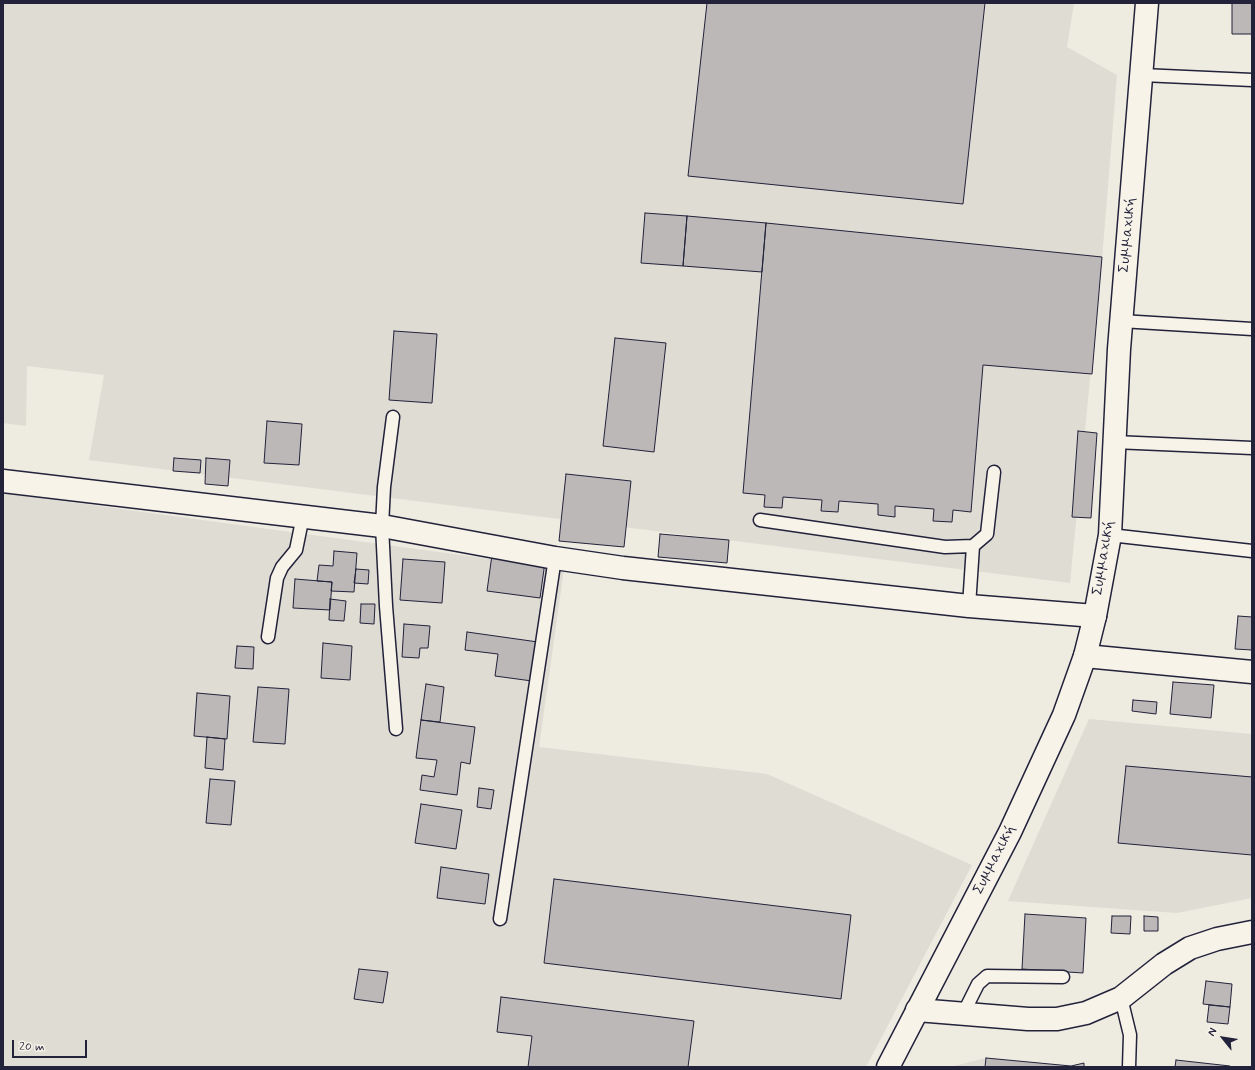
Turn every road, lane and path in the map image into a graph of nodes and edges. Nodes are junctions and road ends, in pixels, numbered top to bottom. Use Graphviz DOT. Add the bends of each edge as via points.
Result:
graph roads {
  1 [pos="1147,3"];
  2 [pos="1142,75"];
  3 [pos="1252,80"];
  4 [pos="1121,321"];
  5 [pos="1252,329"];
  6 [pos="393,417"];
  7 [pos="1114,442"];
  8 [pos="1252,448"];
  9 [pos="994,472"];
  10 [pos="3,481"];
  11 [pos="303,516"];
  12 [pos="760,520"];
  13 [pos="382,526"];
  14 [pos="1110,535"];
  15 [pos="973,546"];
  16 [pos="1252,551"];
  17 [pos="556,558"];
  18 [pos="969,606"];
  19 [pos="1095,616"];
  20 [pos="268,638"];
  21 [pos="1085,656"];
  22 [pos="1252,672"];
  23 [pos="396,730"];
  24 [pos="500,919"];
  25 [pos="1252,932"];
  26 [pos="1063,977"];
  27 [pos="1121,998"];
  28 [pos="916,1010"];
  29 [pos="963,1014"];
  30 [pos="888,1067"];
  31 [pos="1129,1067"];
  1 -- 2 [label="street, Συμμαχική"];
  2 -- 3 [label="lane"];
  2 -- 4 [label="street, Συμμαχική"];
  4 -- 5 [label="lane"];
  4 -- 7 [label="street, Συμμαχική"];
  6 -- 13 [label="lane"];
  7 -- 8 [label="lane"];
  7 -- 14 [label="street, Συμμαχική"];
  9 -- 15 [label="lane" via="987,534"];
  10 -- 11 [label="street"];
  11 -- 13 [label="street"];
  11 -- 20 [label="lane" via="296,550 282,566 277,578"];
  12 -- 15 [label="lane" via="945,547"];
  13 -- 17 [label="street"];
  13 -- 23 [label="lane"];
  14 -- 16 [label="lane"];
  14 -- 19 [label="street, Συμμαχική"];
  15 -- 18 [label="lane"];
  17 -- 18 [label="street" via="623,568"];
  17 -- 24 [label="lane"];
  18 -- 19 [label="street"];
  19 -- 21 [label="street, Συμμαχική"];
  21 -- 22 [label="street"];
  21 -- 28 [label="street, Συμμαχική" via="1064,715 1010,832"];
  25 -- 27 [label="street" via="1190,948 1164,964"];
  26 -- 29 [label="lane" via="987,976 978,984"];
  27 -- 29 [label="street" via="1086,1013 1057,1019"];
  27 -- 31 [label="lane" via="1130,1035"];
  28 -- 29 [label="street"];
  28 -- 30 [label="street, Συμμαχική"];
}
